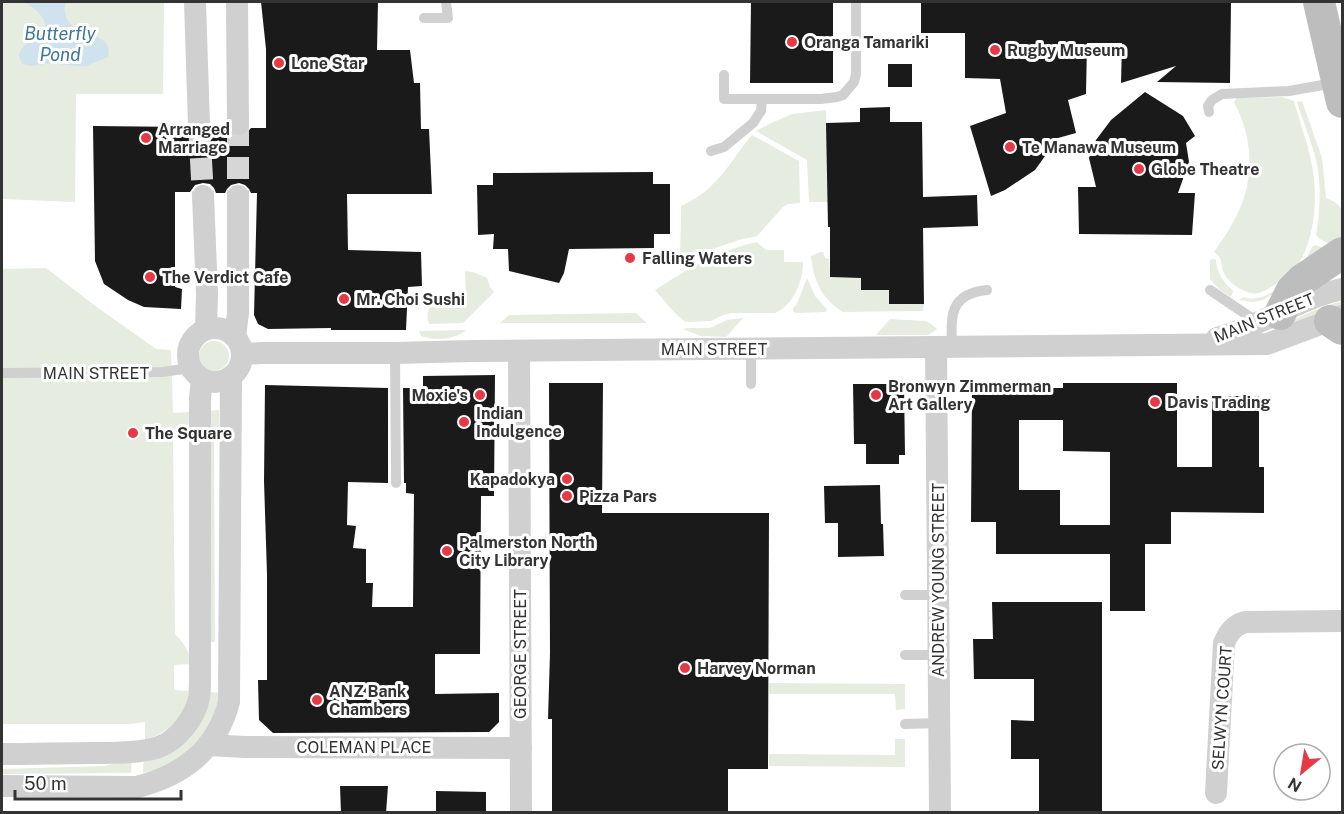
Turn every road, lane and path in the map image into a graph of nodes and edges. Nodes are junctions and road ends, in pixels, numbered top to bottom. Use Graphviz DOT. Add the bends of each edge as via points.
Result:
graph roads {
  1 [pos="195,2"];
  2 [pos="237,2"];
  3 [pos="446,2"];
  4 [pos="856,2"];
  5 [pos="1319,2"];
  6 [pos="424,18"];
  7 [pos="724,75"];
  8 [pos="1341,97"];
  9 [pos="762,99"];
  10 [pos="1209,112"];
  11 [pos="238,124"];
  12 [pos="199,126"];
  13 [pos="711,151"];
  14 [pos="203,196"];
  15 [pos="238,196"];
  16 [pos="1342,254"];
  17 [pos="1342,289"];
  18 [pos="987,290"];
  19 [pos="1210,290"];
  20 [pos="1269,319"];
  21 [pos="1338,322"];
  22 [pos="206,329"];
  23 [pos="239,345"];
  24 [pos="1186,346"];
  25 [pos="944,348"];
  26 [pos="751,349"];
  27 [pos="519,351"];
  28 [pos="395,353"];
  29 [pos="2,374"];
  30 [pos="196,374"];
  31 [pos="231,377"];
  32 [pos="751,384"];
  33 [pos="396,483"];
  34 [pos="905,595"];
  35 [pos="938,595"];
  36 [pos="1342,621"];
  37 [pos="905,655"];
  38 [pos="938,655"];
  39 [pos="939,723"];
  40 [pos="905,724"];
  41 [pos="208,745"];
  42 [pos="520,747"];
  43 [pos="2,754"];
  44 [pos="2,786"];
  45 [pos="1216,793"];
  46 [pos="521,813"];
  47 [pos="940,813"];
  1 -- 12 [label="street"];
  2 -- 11 [label="street"];
  3 -- 6 [label="lane" via="448,18"];
  4 -- 9 [label="lane" via="856,74 848,91 830,99"];
  5 -- 8 [label="main road"];
  7 -- 9 [label="lane" via="724,99"];
  8 -- 10 [label="lane" via="1289,91 1222,94 1212,100"];
  9 -- 13 [label="lane" via="761,111 753,123 724,147"];
  14 -- 22 [label="street"];
  15 -- 23 [label="street"];
  16 -- 20 [label="main road" via="1302,280"];
  17 -- 20 [label="street, MAIN STREET" via="1306,300"];
  18 -- 25 [label="lane" via="973,291 955,307"];
  19 -- 20 [label="lane"];
  20 -- 24 [label="street, MAIN STREET" via="1233,334"];
  21 -- 24 [label="street, MAIN STREET" via="1268,344"];
  22 -- 23 [label="street" via="222,328"];
  22 -- 30 [label="street" via="193,338 187,353"];
  23 -- 28 [label="street, MAIN STREET" via="263,352"];
  23 -- 31 [label="street" via="241,363"];
  24 -- 25 [label="street, MAIN STREET"];
  25 -- 26 [label="street, MAIN STREET"];
  25 -- 35 [label="street, ANDREW YOUNG STREET"];
  26 -- 27 [label="street, MAIN STREET"];
  26 -- 32 [label="lane"];
  27 -- 28 [label="street, MAIN STREET"];
  27 -- 42 [label="street, GEORGE STREET"];
  28 -- 33 [label="lane"];
  29 -- 30 [label="lane, MAIN STREET"];
  30 -- 31 [label="street" via="217,382"];
  30 -- 43 [label="street" via="200,398 200,679 199,699 186,726 160,747 149,750"];
  31 -- 41 [label="street" via="229,702"];
  34 -- 35 [label="lane"];
  35 -- 38 [label="street, ANDREW YOUNG STREET"];
  36 -- 45 [label="street, SELWYN COURT" via="1245,622 1229,632 1224,643"];
  37 -- 38 [label="lane"];
  38 -- 39 [label="street, ANDREW YOUNG STREET"];
  39 -- 40 [label="lane"];
  39 -- 47 [label="street, ANDREW YOUNG STREET"];
  41 -- 42 [label="street, COLEMAN PLACE"];
  41 -- 44 [label="street" via="179,771 137,787"];
  42 -- 46 [label="street, GEORGE STREET"];
}
